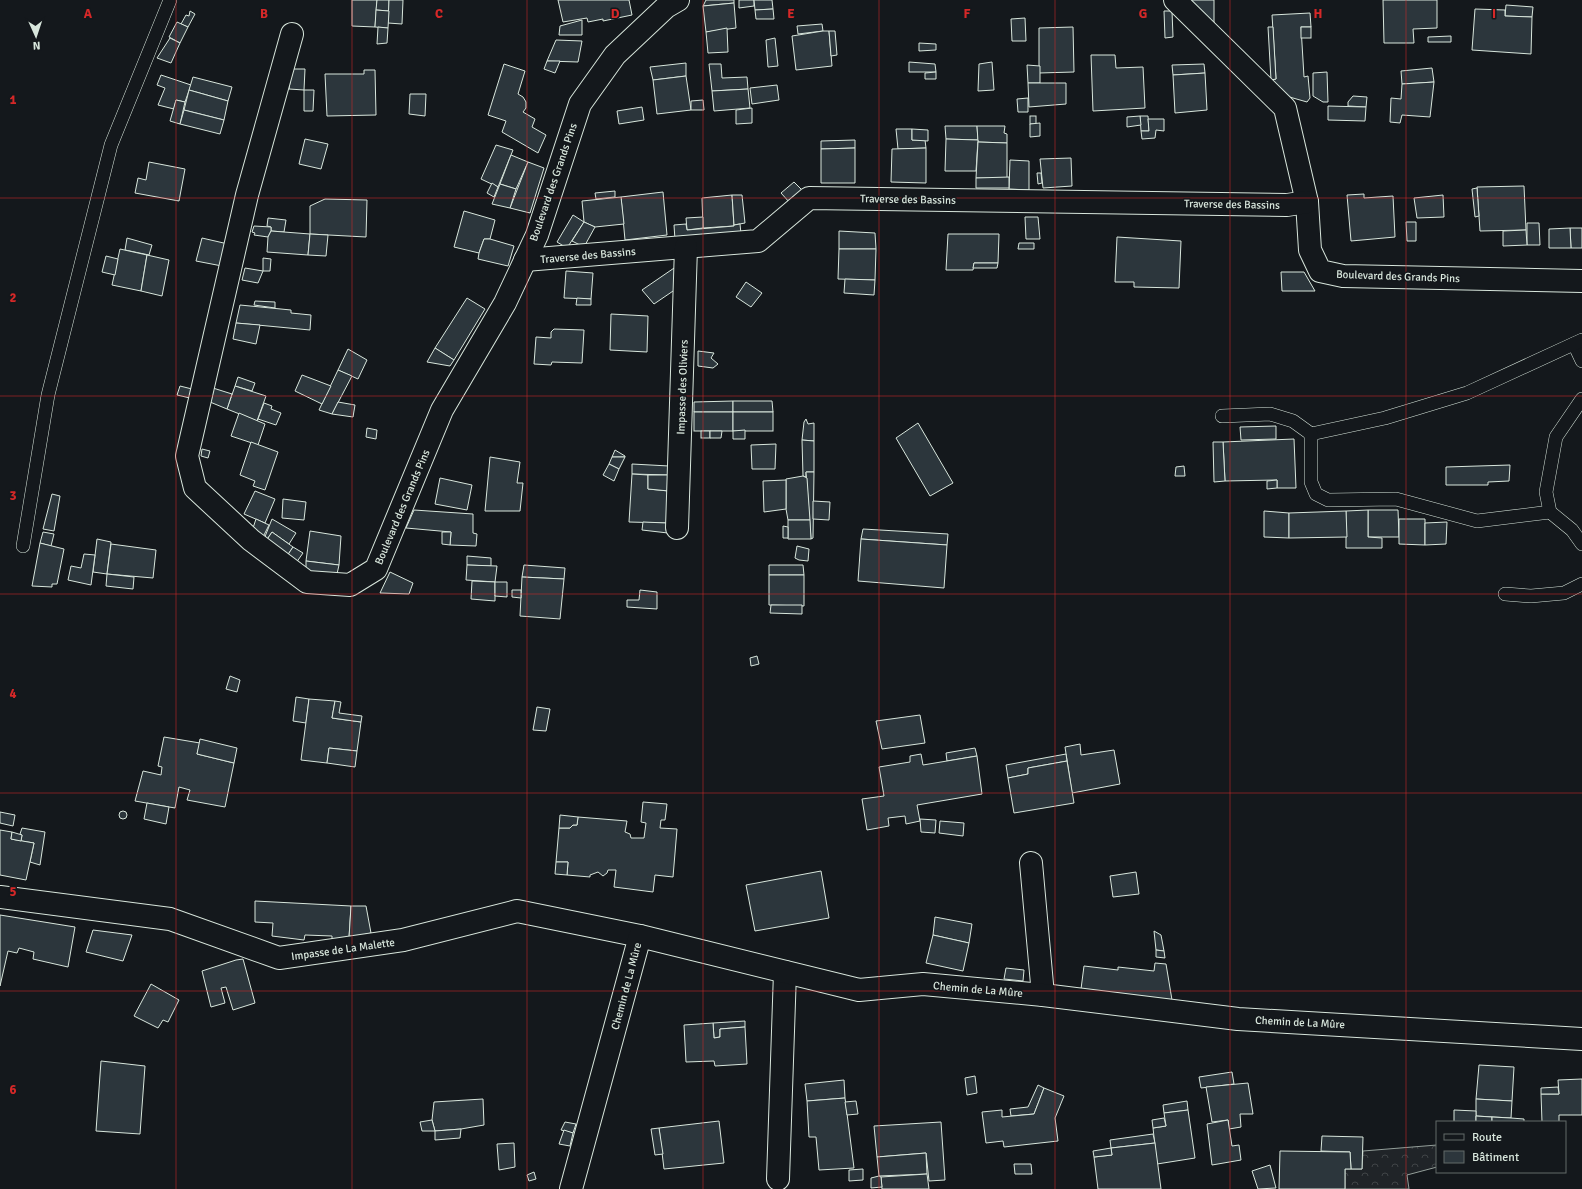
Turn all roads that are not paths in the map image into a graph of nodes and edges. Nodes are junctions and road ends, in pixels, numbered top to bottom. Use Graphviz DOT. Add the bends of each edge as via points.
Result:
graph roads {
  1 [pos="170,0"];
  2 [pos="678,0"];
  3 [pos="1175,0"];
  4 [pos="292,34"];
  5 [pos="1306,202"];
  6 [pos="686,247"];
  7 [pos="525,260"];
  8 [pos="1582,281"];
  9 [pos="1578,342"];
  10 [pos="1582,361"];
  11 [pos="1582,398"];
  12 [pos="1222,416"];
  13 [pos="1311,434"];
  14 [pos="1550,512"];
  15 [pos="677,528"];
  16 [pos="1582,544"];
  17 [pos="23,546"];
  18 [pos="1582,584"];
  19 [pos="1505,594"];
  20 [pos="1031,864"];
  21 [pos="0,897"];
  22 [pos="640,936"];
  23 [pos="785,972"];
  24 [pos="1043,996"];
  25 [pos="1582,1040"];
  26 [pos="778,1179"];
  27 [pos="571,1189"];
  1 -- 17 [label="lane" via="112,145 48,395"];
  2 -- 7 [label="street, Boulevard des Grands Pins" via="666,6 615,54 580,104 537,235"];
  3 -- 5 [label="street, Boulevard des Grands Pins" via="1285,108"];
  4 -- 7 [label="street, Boulevard des Grands Pins" via="247,194 187,456 195,488 251,540 307,582 350,585 376,569 442,410 505,303"];
  5 -- 6 [label="street, Traverse des Bassins" via="1287,205 809,198 758,241"];
  5 -- 8 [label="street, Boulevard des Grands Pins" via="1310,250 1320,271 1343,276"];
  6 -- 7 [label="street, Traverse des Bassins"];
  6 -- 15 [label="street, Impasse des Oliviers"];
  9 -- 10 [label="lane"];
  9 -- 13 [label="lane" via="1466,393 1385,418"];
  11 -- 14 [label="lane" via="1556,436 1546,492"];
  12 -- 13 [label="lane" via="1270,414 1293,421"];
  13 -- 14 [label="lane" via="1311,482 1316,494 1328,500 1396,499 1478,521"];
  14 -- 16 [label="lane" via="1572,530"];
  18 -- 19 [label="lane" via="1564,593 1531,596"];
  20 -- 24 [label="street"];
  21 -- 22 [label="street, Impasse de La Malette" via="170,919 279,958 403,940 517,911"];
  22 -- 23 [label="street, Chemin de La Mûre"];
  22 -- 27 [label="street, Chemin de La Mûre"];
  23 -- 24 [label="street, Chemin de La Mûre" via="859,990 924,984"];
  23 -- 26 [label="street"];
  24 -- 25 [label="street, Chemin de La Mûre" via="1238,1019"];
}
